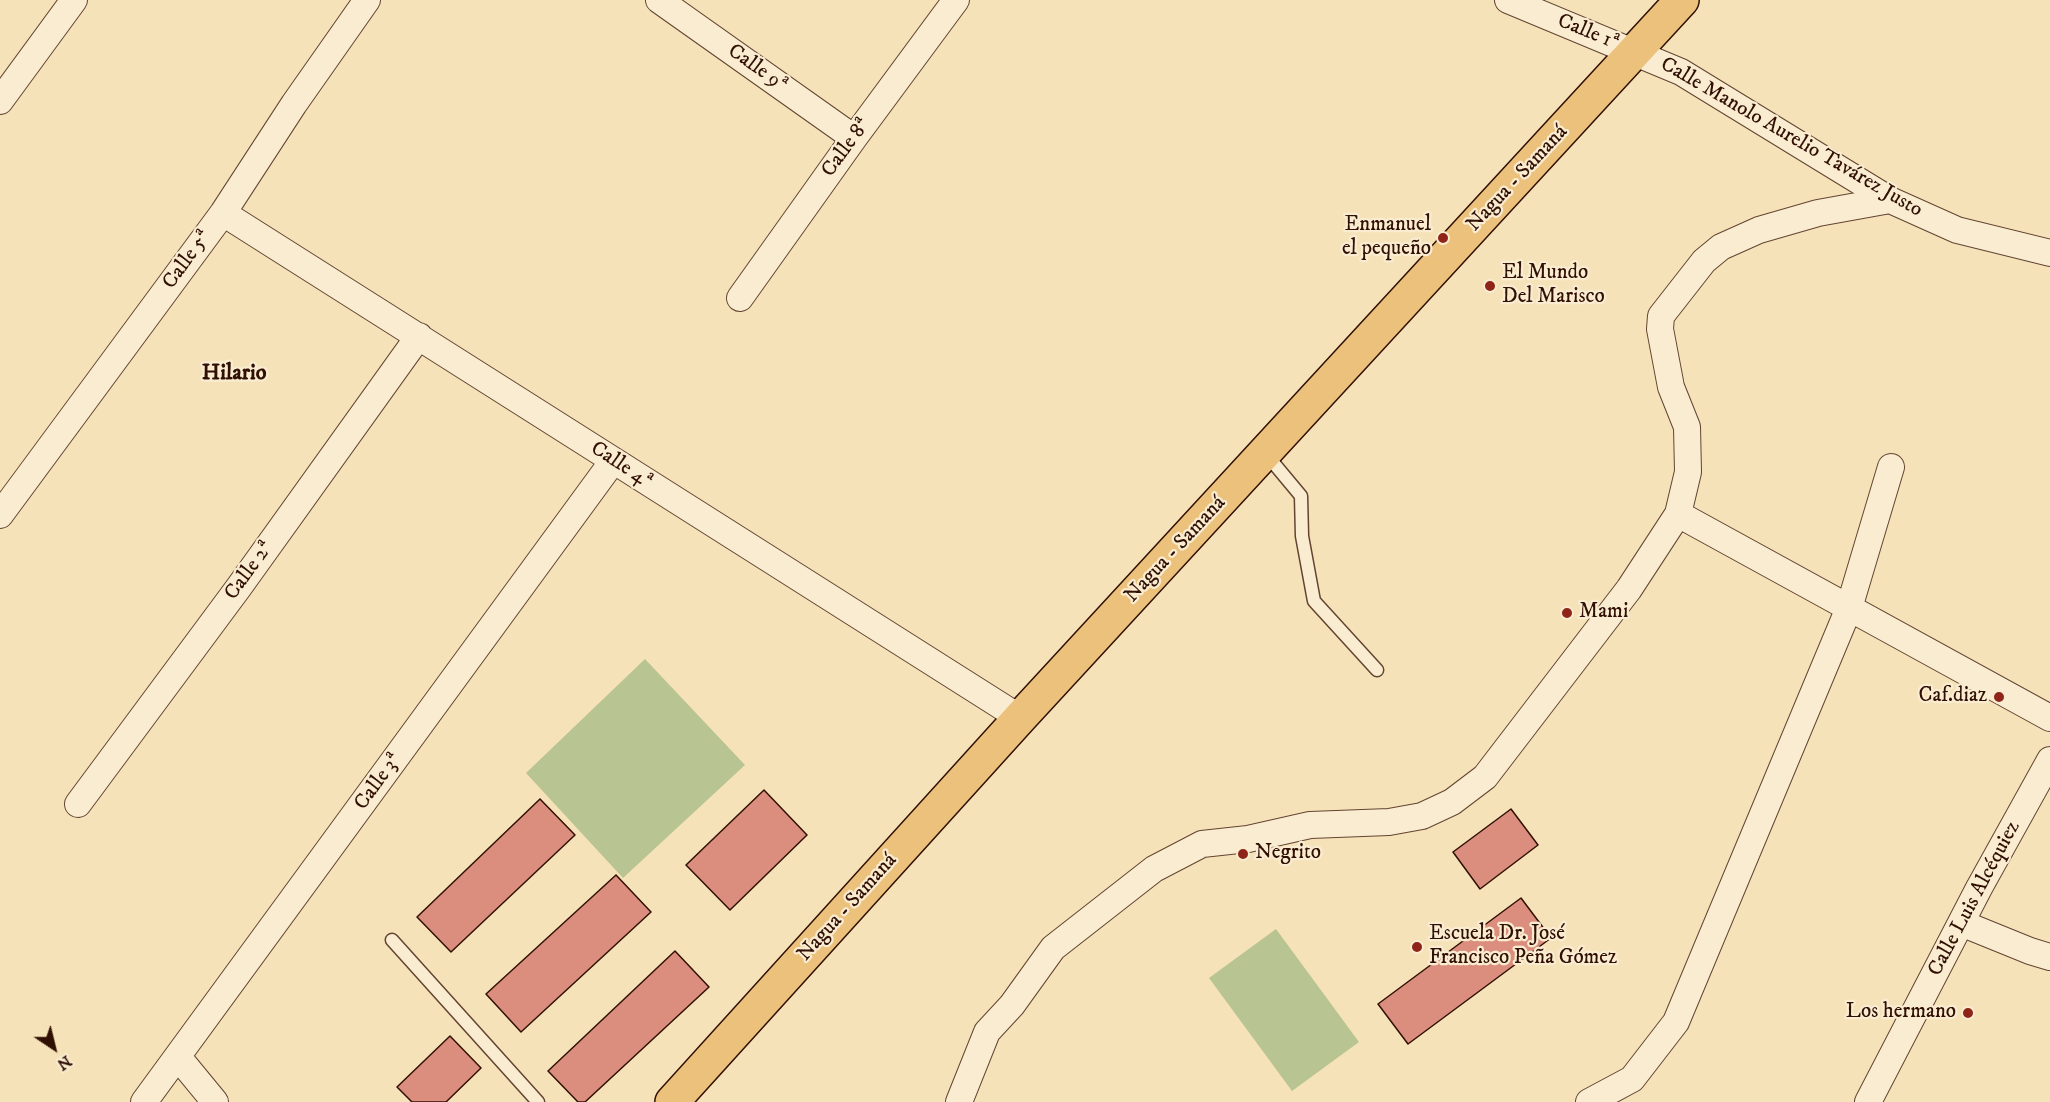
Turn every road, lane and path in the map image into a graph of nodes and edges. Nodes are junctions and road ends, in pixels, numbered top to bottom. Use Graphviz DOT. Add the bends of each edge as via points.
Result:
graph roads {
  1 [pos="74,0"];
  2 [pos="367,0"];
  3 [pos="659,0"];
  4 [pos="956,0"];
  5 [pos="1508,0"];
  6 [pos="1682,0"];
  7 [pos="1635,52"];
  8 [pos="0,101"];
  9 [pos="854,138"];
  10 [pos="1890,200"];
  11 [pos="223,213"];
  12 [pos="2050,253"];
  13 [pos="740,298"];
  14 [pos="419,336"];
  15 [pos="1265,453"];
  16 [pos="613,461"];
  17 [pos="1891,467"];
  18 [pos="1678,514"];
  19 [pos="0,515"];
  20 [pos="1849,608"];
  21 [pos="1377,670"];
  22 [pos="1020,718"];
  23 [pos="2050,718"];
  24 [pos="2050,760"];
  25 [pos="78,804"];
  26 [pos="1961,923"];
  27 [pos="392,940"];
  28 [pos="2050,957"];
  29 [pos="178,1057"];
  30 [pos="144,1102"];
  31 [pos="215,1102"];
  32 [pos="538,1102"];
  33 [pos="672,1102"];
  34 [pos="959,1102"];
  35 [pos="1589,1102"];
  36 [pos="1868,1102"];
  1 -- 8 [label="street"];
  2 -- 11 [label="street, Calle 5ª"];
  3 -- 9 [label="street, Calle 9ª"];
  4 -- 9 [label="street, Calle 8ª"];
  5 -- 7 [label="street, Calle 1ª"];
  6 -- 7 [label="main road, Nagua - Samaná"];
  7 -- 10 [label="street, Calle Manolo Aurelio Tavárez Justo" via="1682,72"];
  7 -- 15 [label="main road, Nagua - Samaná"];
  9 -- 13 [label="street, Calle 8ª"];
  10 -- 12 [label="street, Calle Manolo Aurelio Tavárez Justo" via="1956,230"];
  10 -- 18 [label="street" via="1818,213 1759,230 1721,247 1704,261 1661,316 1671,387 1687,427 1688,472"];
  11 -- 14 [label="street, Calle 4ª"];
  11 -- 19 [label="street, Calle 5ª"];
  14 -- 16 [label="street, Calle 4ª"];
  14 -- 25 [label="street, Calle 2ª"];
  15 -- 21 [label="lane" via="1300,496 1302,537 1314,601"];
  15 -- 22 [label="main road, Nagua - Samaná"];
  16 -- 22 [label="street, Calle 4ª"];
  16 -- 29 [label="street, Calle 3ª"];
  17 -- 20 [label="street"];
  18 -- 20 [label="street"];
  18 -- 34 [label="street" via="1629,589 1485,777 1452,802 1422,816 1389,822 1310,825 1248,839 1202,844 1154,869 1053,948 987,1032"];
  20 -- 23 [label="street"];
  20 -- 35 [label="street" via="1676,1022 1632,1079"];
  22 -- 33 [label="main road, Nagua - Samaná"];
  24 -- 26 [label="street, Calle Luis Alcéquiez"];
  26 -- 28 [label="street"];
  26 -- 36 [label="street, Calle Luis Alcéquiez"];
  27 -- 32 [label="lane"];
  29 -- 30 [label="street, Calle 3ª"];
  29 -- 31 [label="street"];
}
